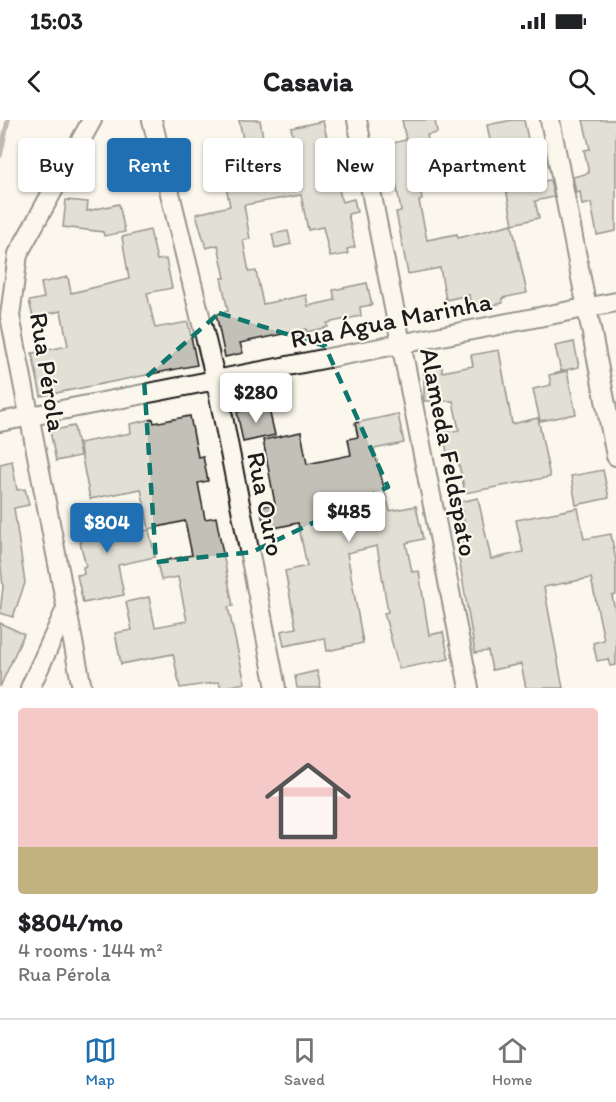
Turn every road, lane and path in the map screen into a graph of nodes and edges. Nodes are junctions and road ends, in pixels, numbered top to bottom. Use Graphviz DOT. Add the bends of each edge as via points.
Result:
graph roads {
  1 [pos="92,120"];
  2 [pos="152,120"];
  3 [pos="357,120"];
  4 [pos="550,120"];
  5 [pos="616,302"];
  6 [pos="587,307"];
  7 [pos="402,344"];
  8 [pos="216,381"];
  9 [pos="27,416"];
  10 [pos="0,422"];
  11 [pos="616,456"];
  12 [pos="65,611"];
  13 [pos="30,688"];
  14 [pos="82,688"];
  15 [pos="276,688"];
  16 [pos="470,688"];
  1 -- 9 [label="street, Rua Pérola" via="18,254 10,316"];
  2 -- 8 [label="street, Rua Ouro"];
  3 -- 7 [label="street, Alameda Feldspato"];
  4 -- 6 [label="street"];
  5 -- 6 [label="street, Rua Água Marinha"];
  6 -- 7 [label="street, Rua Água Marinha"];
  6 -- 11 [label="street"];
  7 -- 8 [label="street, Rua Água Marinha"];
  7 -- 16 [label="street, Alameda Feldspato"];
  8 -- 9 [label="street, Rua Água Marinha"];
  8 -- 15 [label="street, Rua Ouro"];
  9 -- 10 [label="street, Rua Água Marinha"];
  9 -- 12 [label="street, Rua Pérola"];
  12 -- 13 [label="street"];
  12 -- 14 [label="street, Rua Pérola"];
}
